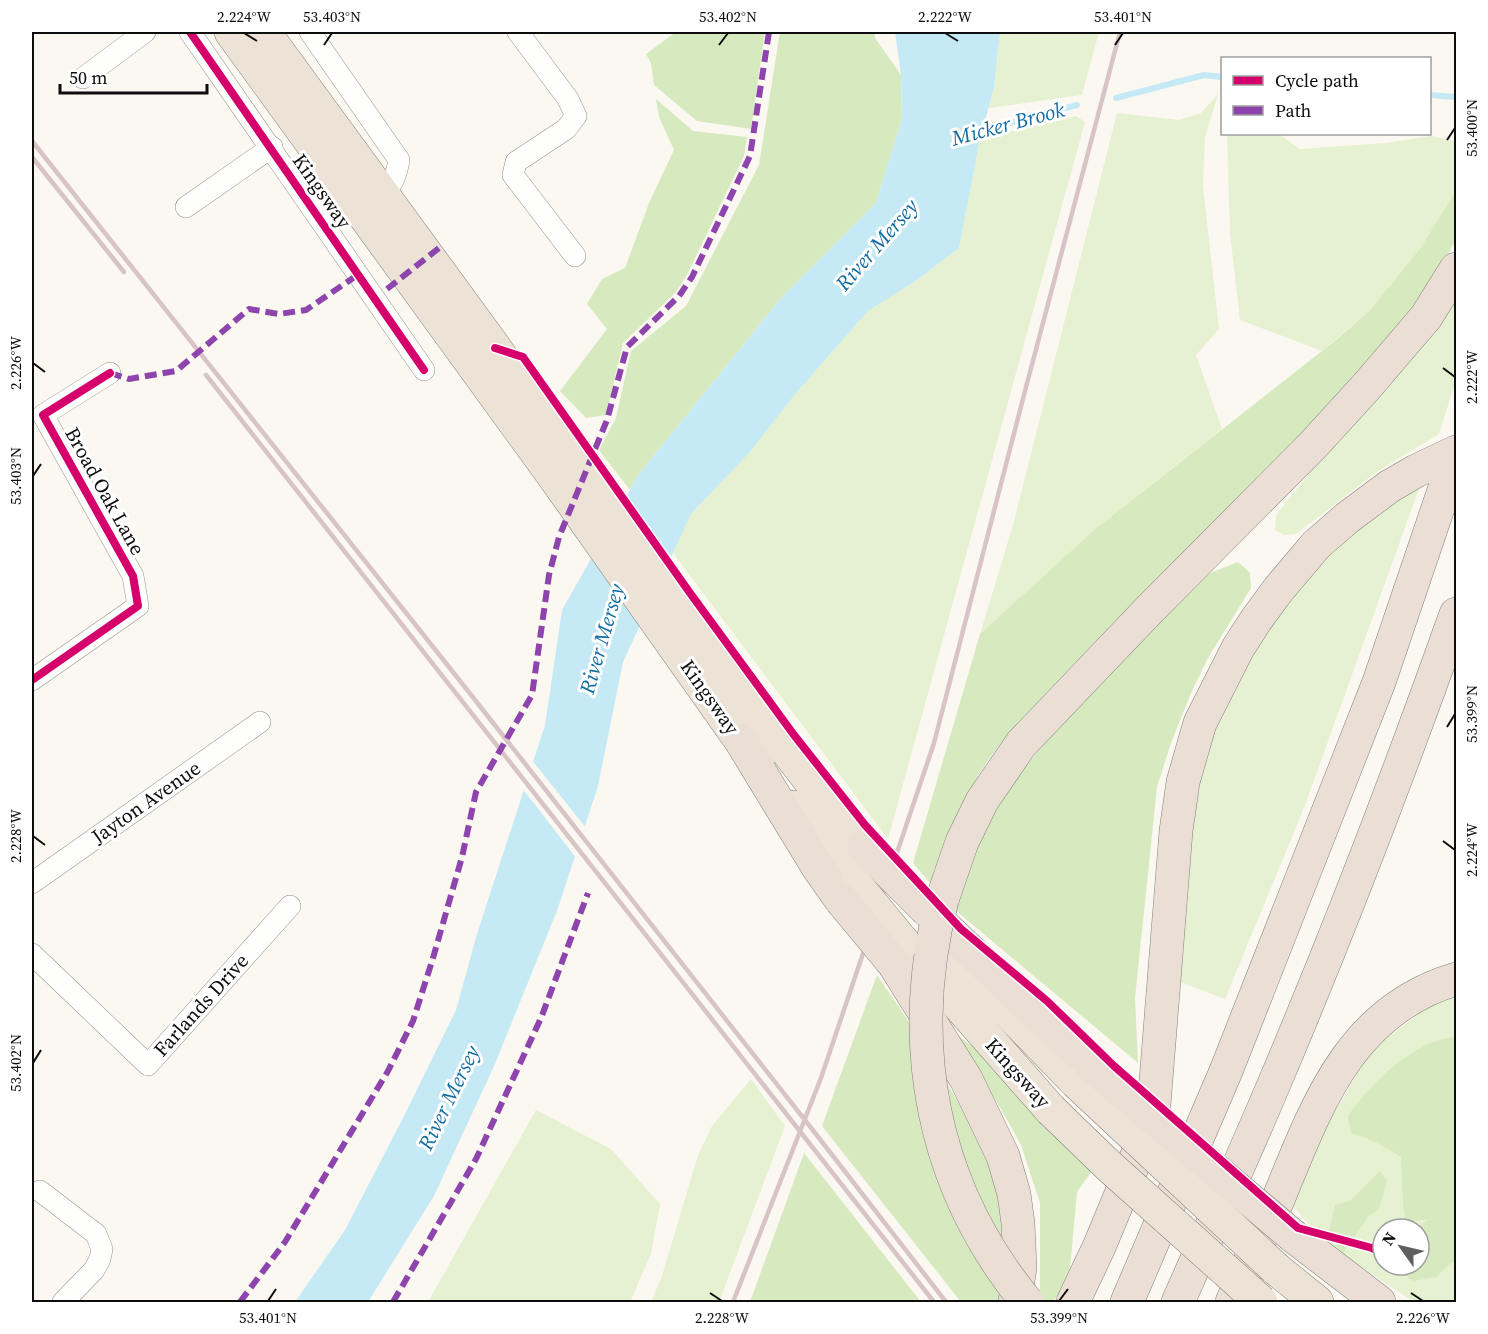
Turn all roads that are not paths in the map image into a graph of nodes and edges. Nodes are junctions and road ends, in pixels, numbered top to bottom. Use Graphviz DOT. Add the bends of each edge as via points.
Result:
graph roads {
  1 [pos="145,32"];
  2 [pos="190,32"];
  3 [pos="231,32"];
  4 [pos="264,32"];
  5 [pos="310,32"];
  6 [pos="518,32"];
  7 [pos="83,78"];
  8 [pos="272,147"];
  9 [pos="371,203"];
  10 [pos="186,207"];
  11 [pos="575,256"];
  12 [pos="1456,269"];
  13 [pos="424,370"];
  14 [pos="110,373"];
  15 [pos="1456,453"];
  16 [pos="1456,614"];
  17 [pos="701,660"];
  18 [pos="32,680"];
  19 [pos="260,722"];
  20 [pos="864,872"];
  21 [pos="32,883"];
  22 [pos="290,906"];
  23 [pos="899,953"];
  24 [pos="32,954"];
  25 [pos="1456,979"];
  26 [pos="1084,1074"];
  27 [pos="40,1191"];
  28 [pos="63,1302"];
  29 [pos="1016,1302"];
  30 [pos="1027,1302"];
  31 [pos="1073,1302"];
  32 [pos="1127,1302"];
  33 [pos="1178,1302"];
  34 [pos="1232,1302"];
  35 [pos="1261,1302"];
  36 [pos="1317,1302"];
  37 [pos="1379,1302"];
  1 -- 7 [label="street"];
  2 -- 8 [label="street, Kingsway"];
  3 -- 9 [label="highway, Kingsway"];
  4 -- 9 [label="highway, Kingsway"];
  5 -- 9 [label="street" via="399,160 396,175"];
  6 -- 11 [label="street" via="568,99 576,116 566,129 516,162 513,175"];
  8 -- 10 [label="street, Kingsway"];
  8 -- 13 [label="street, Kingsway"];
  9 -- 17 [label="highway, Kingsway"];
  12 -- 30 [label="highway, bridge" via="1426,317 1314,444 1021,744 982,801 956,859 934,934 926,1000 929,1077 945,1156 964,1204 985,1244"];
  14 -- 18 [label="street, Broad Oak Lane" via="43,415 133,576 138,606"];
  15 -- 31 [label="highway" via="1390,486 1316,545 1278,590 1238,648 1200,723 1183,782 1176,831 1153,1117"];
  15 -- 32 [label="highway" via="1379,682 1226,1071"];
  16 -- 33 [label="highway" via="1272,1090"];
  17 -- 20 [label="highway, Kingsway" via="814,786"];
  17 -- 20 [label="highway, Kingsway" via="741,741 819,869"];
  19 -- 21 [label="street, Jayton Avenue"];
  20 -- 23 [label="highway, bridge"];
  20 -- 26 [label="highway, bridge" via="925,914"];
  22 -- 24 [label="street, Farlands Drive" via="148,1065"];
  23 -- 29 [label="highway" via="918,1000 966,1079 1003,1156 1018,1223 1020,1267"];
  23 -- 35 [label="highway, Kingsway, bridge" via="1110,1167"];
  25 -- 34 [label="highway" via="1416,995 1392,1011 1363,1037 1340,1067 1312,1116"];
  26 -- 36 [label="highway, Kingsway, bridge" via="1275,1268"];
  26 -- 37 [label="highway, bridge"];
  27 -- 28 [label="street" via="96,1234 102,1249 94,1270"];
}
